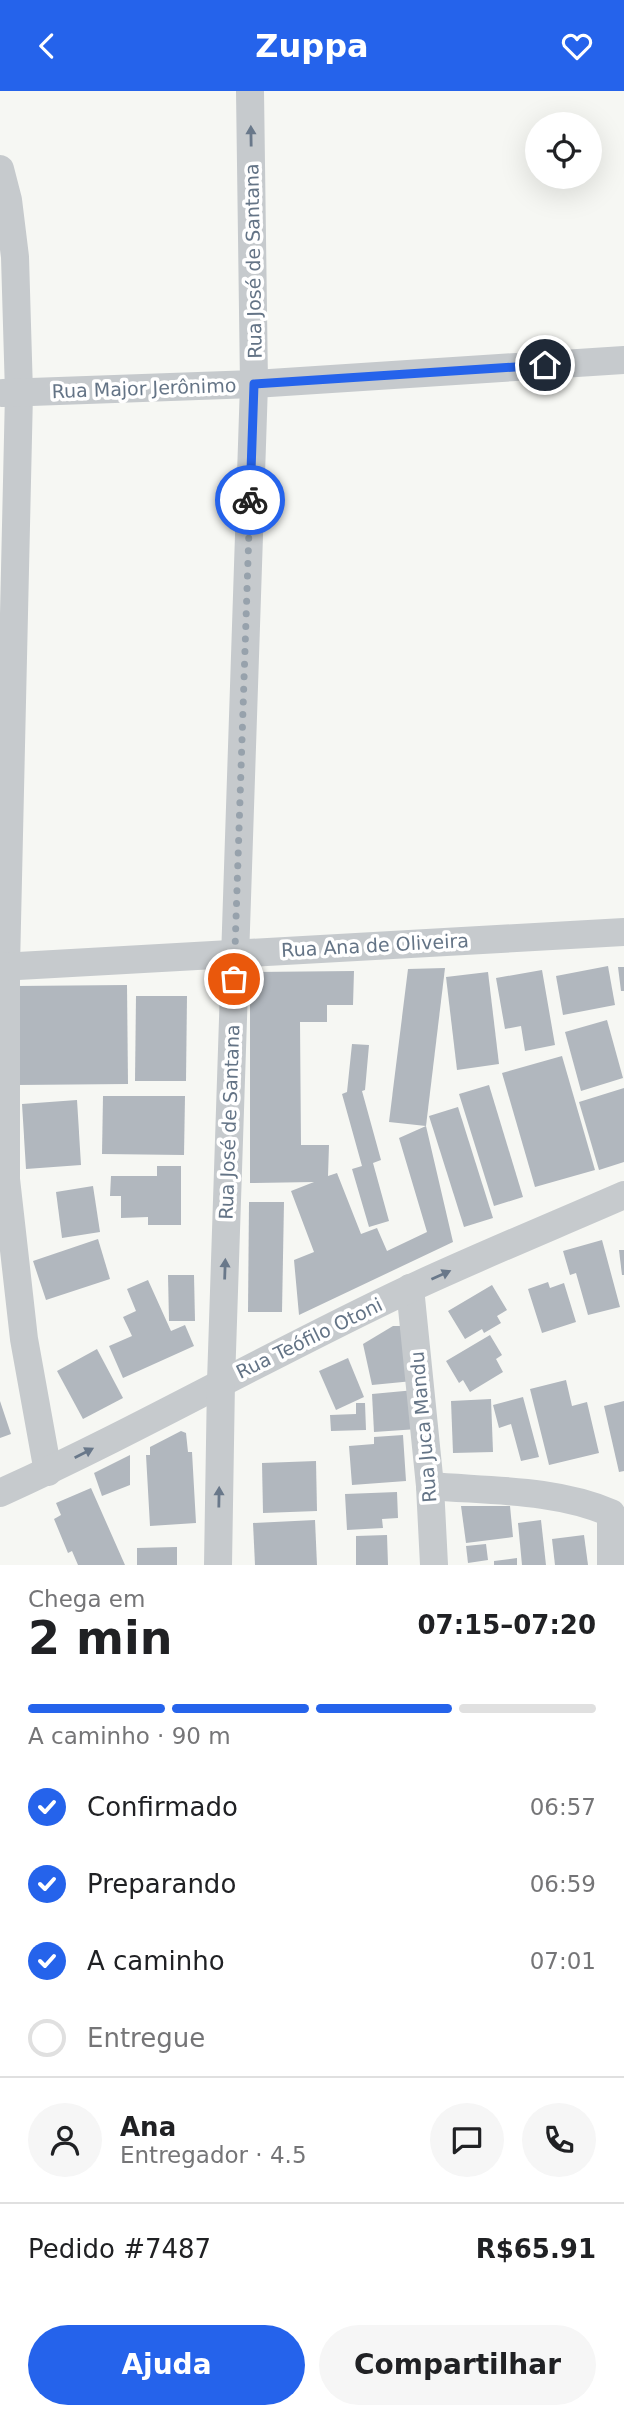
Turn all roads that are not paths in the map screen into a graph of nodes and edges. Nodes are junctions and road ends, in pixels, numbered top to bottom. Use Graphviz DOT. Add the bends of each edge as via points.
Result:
graph roads {
  1 [pos="250,91"];
  2 [pos="0,169"];
  3 [pos="624,360"];
  4 [pos="254,384"];
  5 [pos="10,393"];
  6 [pos="624,932"];
  7 [pos="235,952"];
  8 [pos="3,967"];
  9 [pos="624,1195"];
  10 [pos="410,1288"];
  11 [pos="221,1382"];
  12 [pos="48,1472"];
  13 [pos="430,1486"];
  14 [pos="0,1493"];
  15 [pos="218,1565"];
  16 [pos="434,1565"];
  17 [pos="611,1565"];
  4 -- 1 [label="street, Rua José de Santana, one-way"];
  2 -- 5 [label="street" via="15,257"];
  3 -- 4 [label="street, Rua Major Jerônimo"];
  4 -- 5 [label="street, Rua Major Jerônimo"];
  4 -- 7 [label="street, Rua José de Santana"];
  5 -- 8 [label="street"];
  6 -- 7 [label="street, Rua Ana de Oliveira"];
  7 -- 8 [label="street, Rua Ana de Oliveira"];
  11 -- 7 [label="street, Rua José de Santana, one-way"];
  8 -- 12 [label="street" via="6,1179 24,1339"];
  10 -- 9 [label="street, Rua Teófilo Otoni, one-way"];
  10 -- 11 [label="street, Rua Teófilo Otoni"];
  10 -- 13 [label="street, Rua Juca Mandu"];
  12 -- 11 [label="street, Rua Teófilo Otoni, one-way"];
  15 -- 11 [label="street, Rua José de Santana, one-way"];
  12 -- 14 [label="street, Rua Teófilo Otoni"];
  13 -- 16 [label="street, Rua Juca Mandu"];
  13 -- 17 [label="street" via="569,1500 611,1513"];
}
